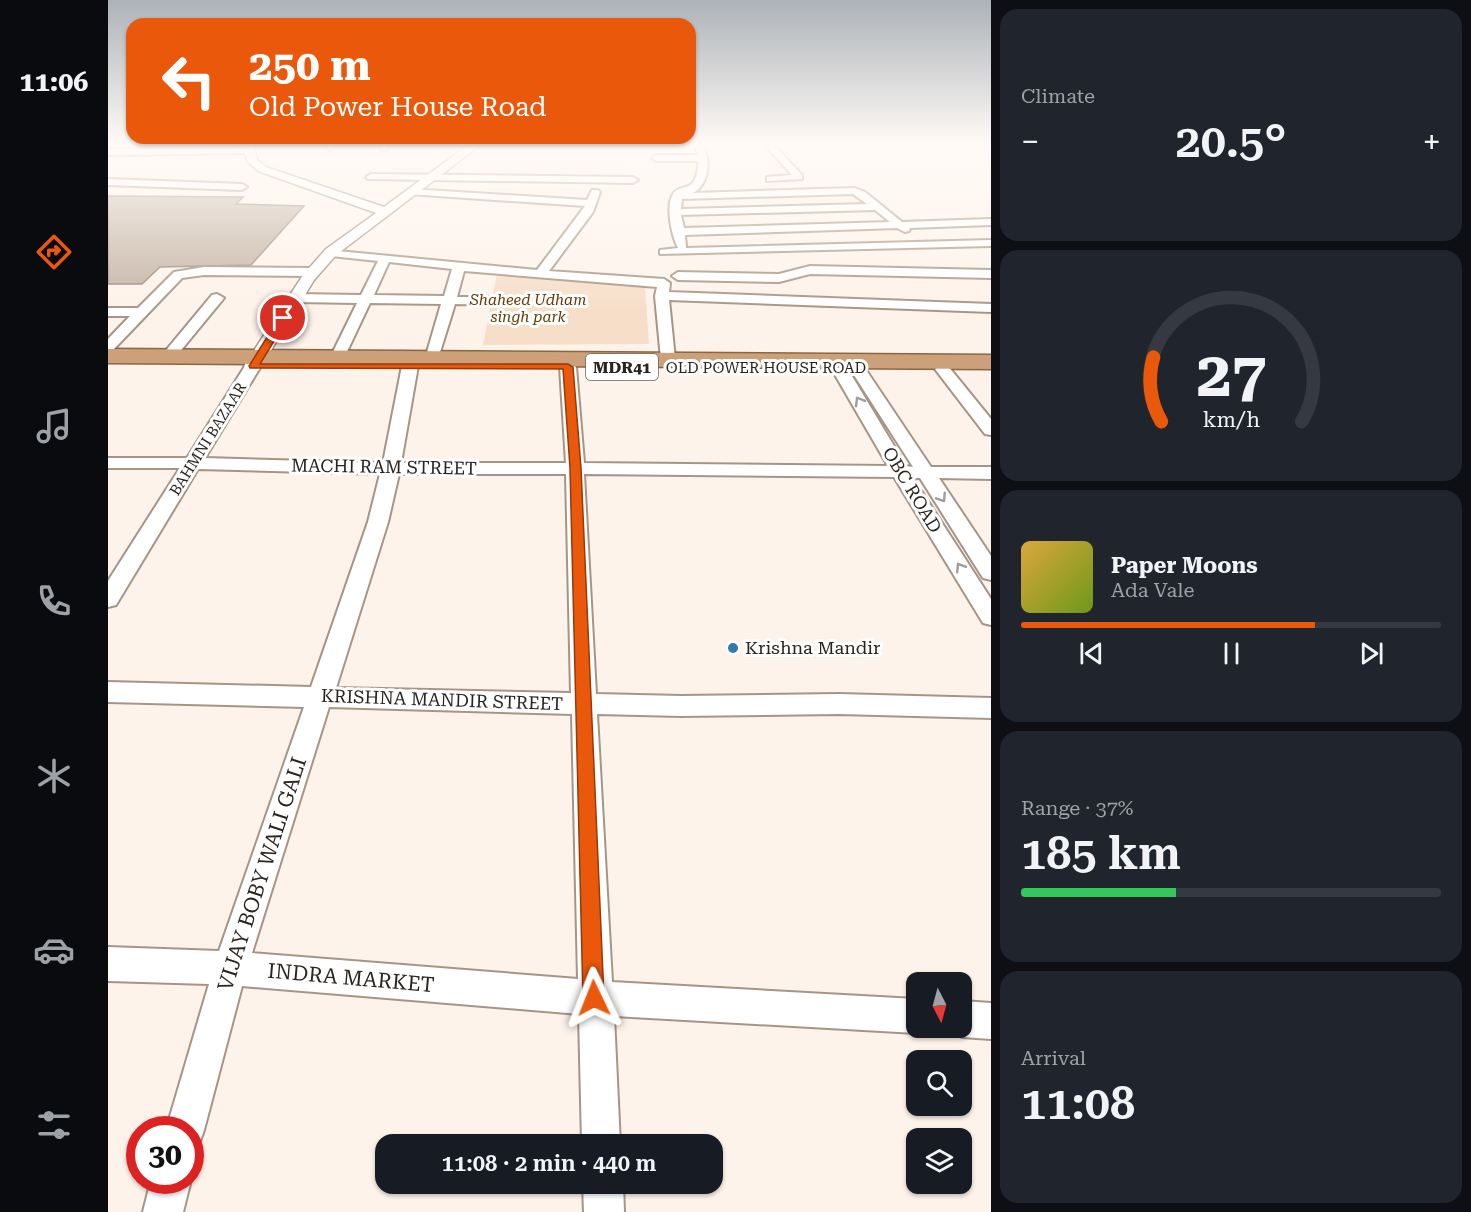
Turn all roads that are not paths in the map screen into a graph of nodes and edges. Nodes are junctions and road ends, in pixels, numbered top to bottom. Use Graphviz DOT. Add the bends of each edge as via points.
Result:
graph roads {
  1 [pos="350,200"];
  2 [pos="400,200"];
  3 [pos="535,200"];
  4 [pos="592,200"];
  5 [pos="677,200"];
  6 [pos="812,200"];
  7 [pos="868,200"];
  8 [pos="591,203"];
  9 [pos="879,207"];
  10 [pos="822,209"];
  11 [pos="383,211"];
  12 [pos="675,212"];
  13 [pos="705,212"];
  14 [pos="990,223"];
  15 [pos="901,225"];
  16 [pos="841,227"];
  17 [pos="716,231"];
  18 [pos="678,232"];
  19 [pos="991,243"];
  20 [pos="925,245"];
  21 [pos="862,247"];
  22 [pos="730,251"];
  23 [pos="331,252"];
  24 [pos="664,252"];
  25 [pos="683,253"];
  26 [pos="385,258"];
  27 [pos="459,267"];
  28 [pos="881,271"];
  29 [pos="541,273"];
  30 [pos="991,274"];
  31 [pos="311,275"];
  32 [pos="678,276"];
  33 [pos="662,290"];
  34 [pos="217,298"];
  35 [pos="296,298"];
  36 [pos="365,299"];
  37 [pos="449,300"];
  38 [pos="492,300"];
  39 [pos="903,304"];
  40 [pos="991,308"];
  41 [pos="108,312"];
  42 [pos="142,312"];
  43 [pos="108,347"];
  44 [pos="108,356"];
  45 [pos="168,357"];
  46 [pos="337,358"];
  47 [pos="432,359"];
  48 [pos="668,359"];
  49 [pos="256,362"];
  50 [pos="991,362"];
  51 [pos="108,365"];
  52 [pos="847,365"];
  53 [pos="410,366"];
  54 [pos="568,367"];
  55 [pos="943,369"];
  56 [pos="991,370"];
  57 [pos="991,430"];
  58 [pos="108,463"];
  59 [pos="193,463"];
  60 [pos="575,468"];
  61 [pos="391,469"];
  62 [pos="900,472"];
  63 [pos="926,473"];
  64 [pos="991,473"];
  65 [pos="991,573"];
  66 [pos="108,599"];
  67 [pos="991,617"];
  68 [pos="108,692"];
  69 [pos="319,696"];
  70 [pos="583,704"];
  71 [pos="991,708"];
  72 [pos="108,964"];
  73 [pos="230,968"];
  74 [pos="594,998"];
  75 [pos="906,1015"];
  76 [pos="972,1019"];
  77 [pos="991,1020"];
  78 [pos="189,1116"];
  79 [pos="601,1134"];
  80 [pos="168,1194"];
  81 [pos="603,1194"];
  82 [pos="163,1212"];
  83 [pos="604,1212"];
  1 -- 11 [label="street"];
  2 -- 11 [label="street, BAHMNI BAZAAR"];
  3 -- 8 [label="street"];
  4 -- 8 [label="street"];
  5 -- 12 [label="street"];
  6 -- 10 [label="street"];
  7 -- 9 [label="street"];
  8 -- 29 [label="street"];
  9 -- 10 [label="street"];
  9 -- 15 [label="street"];
  10 -- 13 [label="street"];
  10 -- 16 [label="street"];
  11 -- 23 [label="street, BAHMNI BAZAAR"];
  12 -- 13 [label="street"];
  12 -- 18 [label="street"];
  13 -- 17 [label="street"];
  14 -- 15 [label="street"];
  15 -- 16 [label="street"];
  15 -- 20 [label="street"];
  16 -- 17 [label="street"];
  16 -- 21 [label="street"];
  17 -- 18 [label="street"];
  17 -- 22 [label="street"];
  18 -- 25 [label="street"];
  19 -- 20 [label="street"];
  20 -- 21 [label="street"];
  21 -- 22 [label="street"];
  22 -- 25 [label="street"];
  23 -- 26 [label="street"];
  23 -- 31 [label="street, BAHMNI BAZAAR"];
  24 -- 25 [label="street"];
  25 -- 32 [label="street" via="683,270"];
  26 -- 27 [label="street"];
  26 -- 36 [label="street"];
  27 -- 29 [label="street"];
  27 -- 37 [label="street"];
  28 -- 30 [label="street"];
  28 -- 32 [label="street" via="804,270 779,278"];
  28 -- 39 [label="street"];
  29 -- 33 [label="street"];
  31 -- 35 [label="street, BAHMNI BAZAAR"];
  31 -- 42 [label="street" via="184,273 172,280"];
  32 -- 33 [label="street"];
  33 -- 39 [label="street"];
  33 -- 48 [label="street"];
  34 -- 45 [label="street"];
  35 -- 36 [label="street"];
  35 -- 49 [label="street, BAHMNI BAZAAR"];
  36 -- 37 [label="street"];
  36 -- 46 [label="street"];
  37 -- 38 [label="street"];
  37 -- 47 [label="street"];
  39 -- 40 [label="street"];
  41 -- 42 [label="street"];
  42 -- 43 [label="street"];
  44 -- 45 [label="highway, MDR41"];
  45 -- 49 [label="highway, MDR41"];
  46 -- 47 [label="highway, OLD POWER HOUSE ROAD / MDR41"];
  46 -- 49 [label="highway, OLD POWER HOUSE ROAD / MDR41"];
  47 -- 48 [label="highway, OLD POWER HOUSE ROAD / MDR41"];
  48 -- 52 [label="highway, OLD POWER HOUSE ROAD / MDR41"];
  49 -- 51 [label="highway, MDR41"];
  49 -- 53 [label="highway, OLD POWER HOUSE ROAD / MDR41"];
  49 -- 59 [label="street, BAHMNI BAZAAR"];
  50 -- 52 [label="highway, OLD POWER HOUSE ROAD / MDR41"];
  52 -- 54 [label="highway, OLD POWER HOUSE ROAD / MDR41"];
  52 -- 55 [label="highway, OLD POWER HOUSE ROAD / MDR41"];
  62 -- 52 [label="street, OBC ROAD, one-way"];
  52 -- 63 [label="street, OBC ROAD"];
  53 -- 54 [label="highway, OLD POWER HOUSE ROAD / MDR41"];
  53 -- 61 [label="street, VIJAY BOBY WALI GALI"];
  54 -- 60 [label="street"];
  55 -- 56 [label="highway, OLD POWER HOUSE ROAD / MDR41"];
  55 -- 57 [label="street"];
  58 -- 59 [label="street, MACHI RAM STREET"];
  59 -- 61 [label="street, MACHI RAM STREET"];
  59 -- 66 [label="street, BAHMNI BAZAAR"];
  60 -- 61 [label="street, MACHI RAM STREET"];
  60 -- 62 [label="street, MACHI RAM STREET"];
  60 -- 70 [label="street"];
  61 -- 69 [label="street, VIJAY BOBY WALI GALI" via="378,522"];
  62 -- 63 [label="street, MACHI RAM STREET"];
  67 -- 62 [label="street, OBC ROAD, one-way"];
  63 -- 64 [label="street, MACHI RAM STREET"];
  63 -- 65 [label="street, OBC ROAD, one-way"];
  68 -- 69 [label="street, KRISHNA MANDIR STREET"];
  69 -- 70 [label="street, KRISHNA MANDIR STREET"];
  69 -- 73 [label="street, VIJAY BOBY WALI GALI"];
  70 -- 71 [label="street, KRISHNA MANDIR STREET"];
  70 -- 74 [label="street"];
  72 -- 73 [label="street, INDRA MARKET"];
  73 -- 74 [label="street, INDRA MARKET"];
  73 -- 78 [label="street, VIJAY BOBY WALI GALI"];
  74 -- 75 [label="street, INDRA MARKET"];
  74 -- 79 [label="street"];
  76 -- 77 [label="street"];
  80 -- 82 [label="street"];
  81 -- 83 [label="street"];
}
